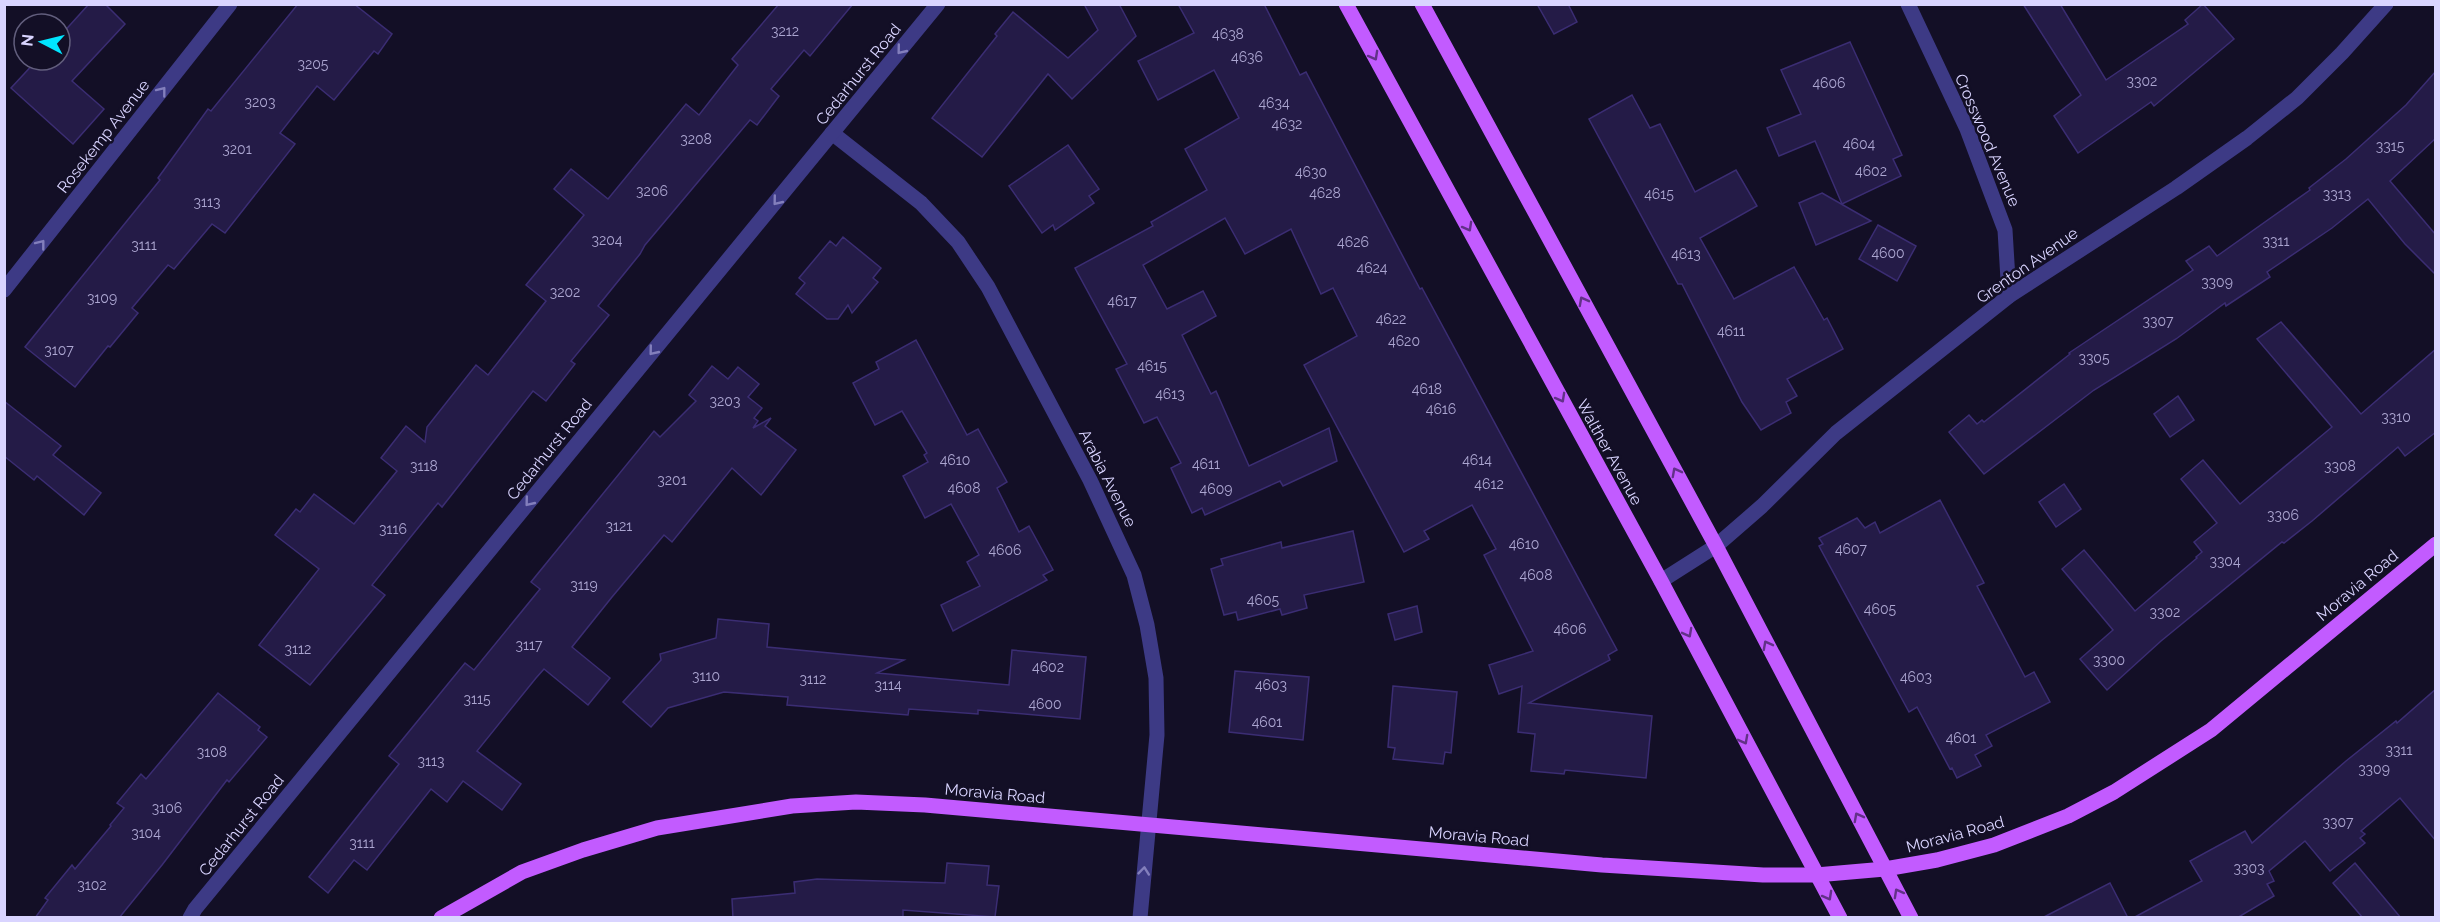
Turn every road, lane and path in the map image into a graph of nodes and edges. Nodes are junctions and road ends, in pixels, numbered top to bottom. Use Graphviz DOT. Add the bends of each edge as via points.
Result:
graph roads {
  1 [pos="230,4"];
  2 [pos="938,4"];
  3 [pos="1346,4"];
  4 [pos="1422,4"];
  5 [pos="1908,4"];
  6 [pos="2386,4"];
  7 [pos="832,133"];
  8 [pos="4,290"];
  9 [pos="2009,296"];
  10 [pos="2436,544"];
  11 [pos="1716,546"];
  12 [pos="1661,581"];
  13 [pos="1149,825"];
  14 [pos="1885,869"];
  15 [pos="1816,875"];
  16 [pos="190,918"];
  17 [pos="441,918"];
  18 [pos="1140,918"];
  19 [pos="1840,918"];
  20 [pos="1911,918"];
  8 -- 1 [label="street, Rosekemp Avenue, one-way"];
  2 -- 7 [label="street, Cedarhurst Road, one-way"];
  3 -- 12 [label="main road, Walther Avenue, one-way"];
  11 -- 4 [label="main road, one-way"];
  5 -- 9 [label="street, Crosswood Avenue" via="1966,129 2005,230"];
  6 -- 9 [label="street, Grenton Avenue" via="2297,98 2247,138"];
  7 -- 13 [label="street, Arabia Avenue" via="921,203 958,243 988,287 1113,526 1134,575 1156,678 1158,735"];
  7 -- 16 [label="street, Cedarhurst Road, one-way"];
  9 -- 11 [label="street, Grenton Avenue" via="1836,433"];
  10 -- 14 [label="main road, Moravia Road" via="2211,730 2114,792 2068,816 1994,845"];
  11 -- 12 [label="street, Grenton Avenue"];
  14 -- 11 [label="main road, one-way"];
  12 -- 15 [label="main road, Walther Avenue, one-way"];
  13 -- 15 [label="main road, Moravia Road" via="1602,865"];
  13 -- 17 [label="main road, Moravia Road" via="925,805 856,802 792,806 657,828 582,850 522,872"];
  18 -- 13 [label="street, Arabia Avenue, one-way"];
  14 -- 15 [label="main road, Moravia Road"];
  20 -- 14 [label="main road, one-way"];
  15 -- 19 [label="main road, Walther Avenue, one-way"];
}
